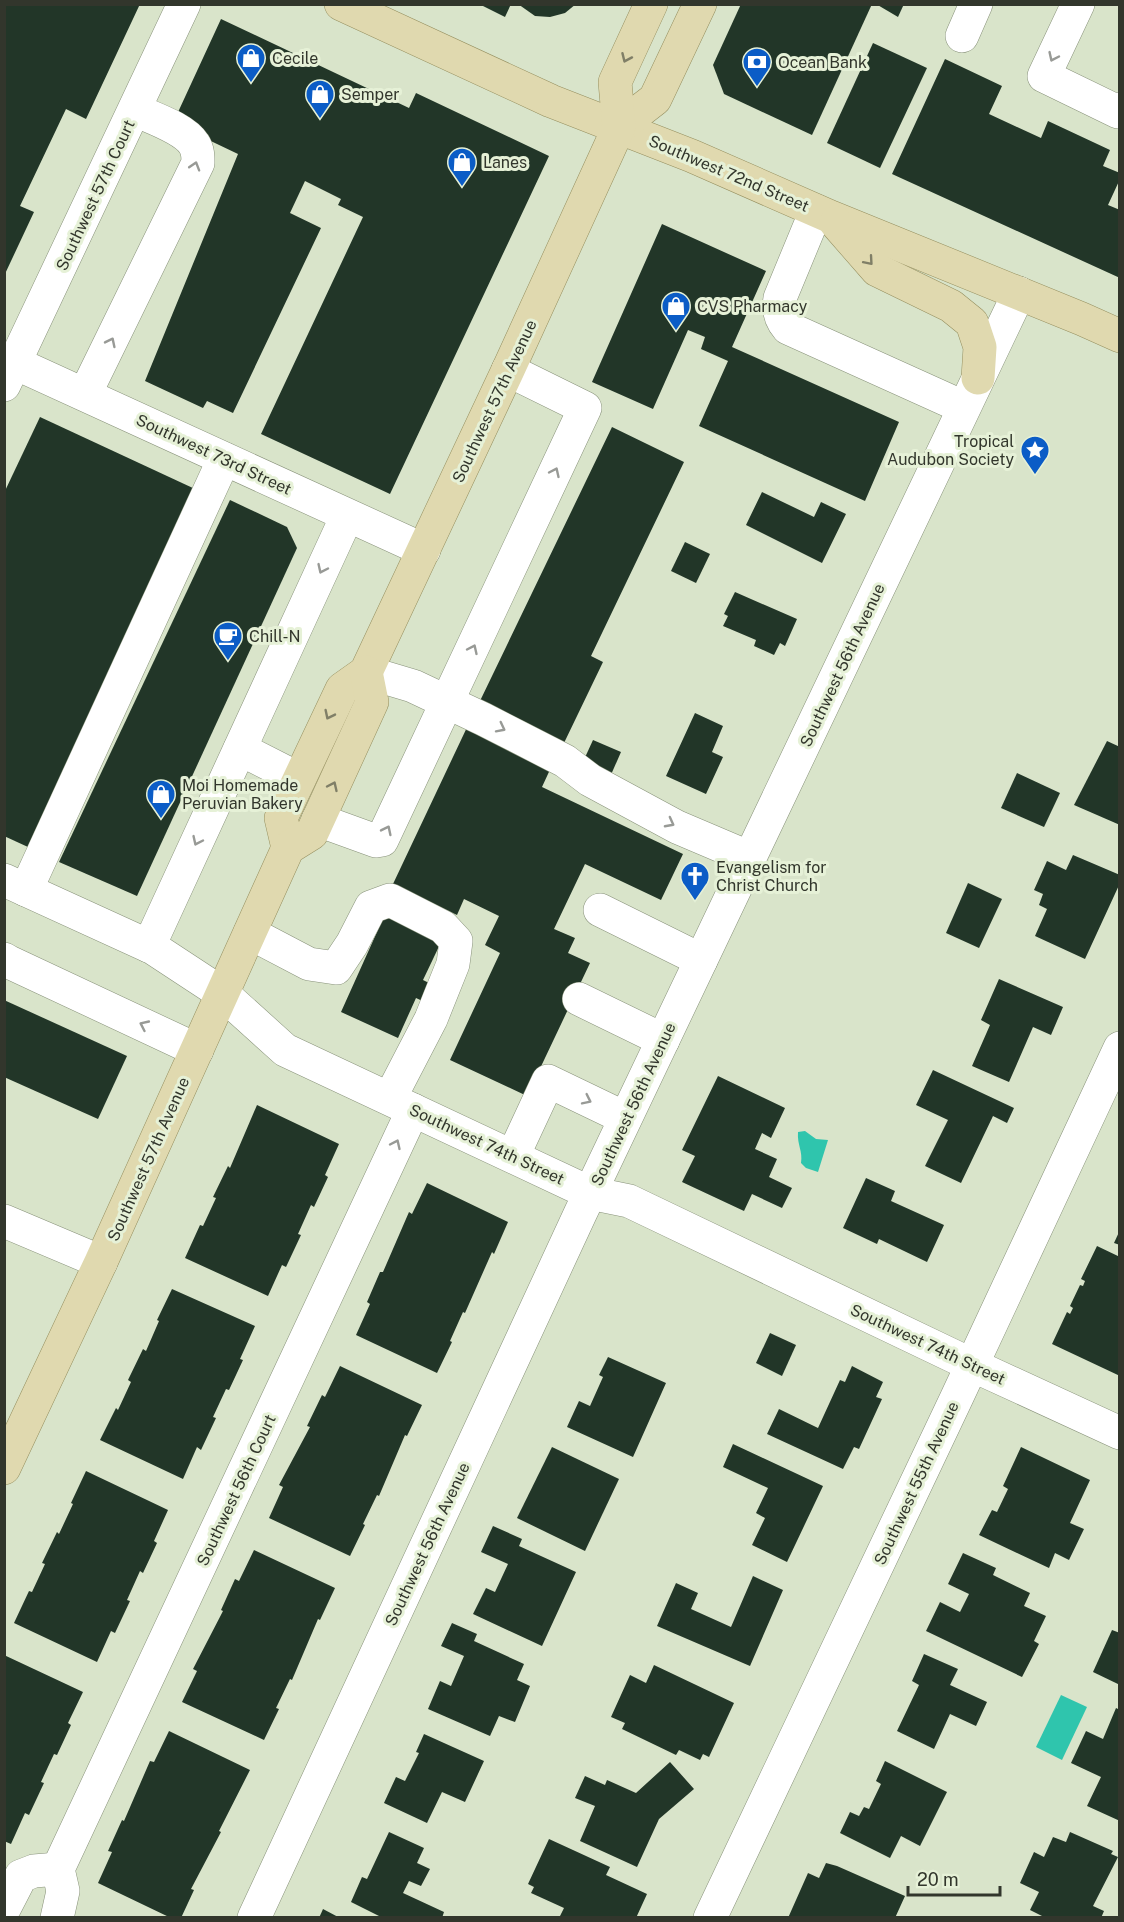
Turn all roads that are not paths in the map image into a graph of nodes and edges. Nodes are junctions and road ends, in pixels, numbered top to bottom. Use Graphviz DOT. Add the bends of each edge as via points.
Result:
graph roads {
  1 [pos="184,4"];
  2 [pos="340,4"];
  3 [pos="651,4"];
  4 [pos="700,4"];
  5 [pos="976,4"];
  6 [pos="1078,4"];
  7 [pos="962,36"];
  8 [pos="1119,109"];
  9 [pos="135,110"];
  10 [pos="619,127"];
  11 [pos="823,214"];
  12 [pos="1019,293"];
  13 [pos="1119,336"];
  14 [pos="8,368"];
  15 [pos="508,370"];
  16 [pos="978,378"];
  17 [pos="86,394"];
  18 [pos="963,407"];
  19 [pos="224,459"];
  20 [pos="347,516"];
  21 [pos="424,550"];
  22 [pos="366,672"];
  23 [pos="448,702"];
  24 [pos="240,750"];
  25 [pos="299,779"];
  26 [pos="318,820"];
  27 [pos="288,848"];
  28 [pos="750,858"];
  29 [pos="15,885"];
  30 [pos="600,910"];
  31 [pos="250,933"];
  32 [pos="149,946"];
  33 [pos="4,959"];
  34 [pos="701,960"];
  35 [pos="223,994"];
  36 [pos="579,999"];
  37 [pos="663,1040"];
  38 [pos="1119,1048"];
  39 [pos="197,1050"];
  40 [pos="401,1104"];
  41 [pos="625,1118"];
  42 [pos="513,1156"];
  43 [pos="590,1192"];
  44 [pos="4,1221"];
  45 [pos="101,1262"];
  46 [pos="972,1365"];
  47 [pos="1119,1433"];
  48 [pos="11,1434"];
  49 [pos="4,1468"];
  50 [pos="58,1869"];
  51 [pos="5,1906"];
  52 [pos="29,1917"];
  53 [pos="57,1917"];
  54 [pos="254,1917"];
  55 [pos="710,1917"];
  1 -- 9 [label="street, Southwest 57th Court"];
  2 -- 10 [label="main road, Southwest 72nd Street" via="551,101"];
  3 -- 10 [label="main road, Southwest 57th Avenue, one-way" via="615,82"];
  4 -- 10 [label="main road, Southwest 57th Avenue" via="655,99"];
  5 -- 7 [label="street"];
  6 -- 8 [label="street, one-way" via="1044,76 1118,112"];
  9 -- 14 [label="street, Southwest 57th Court"];
  17 -- 9 [label="street, one-way" via="198,163 198,153 188,137"];
  10 -- 11 [label="main road, Southwest 72nd Street"];
  10 -- 15 [label="main road, Southwest 57th Avenue"];
  11 -- 12 [label="main road, Southwest 72nd Street"];
  11 -- 16 [label="main road, one-way" via="877,270 951,306 972,322 980,347"];
  11 -- 18 [label="street" via="780,298 780,313 788,328"];
  12 -- 13 [label="main road, Southwest 72nd Street"];
  12 -- 16 [label="street, Southwest 56th Avenue"];
  14 -- 17 [label="street, Southwest 73rd Street"];
  15 -- 21 [label="main road, Southwest 57th Avenue"];
  23 -- 15 [label="street, one-way" via="585,408"];
  16 -- 18 [label="street, Southwest 56th Avenue"];
  17 -- 19 [label="street, Southwest 73rd Street"];
  18 -- 28 [label="street, Southwest 56th Avenue"];
  19 -- 20 [label="street, Southwest 73rd Street"];
  19 -- 29 [label="street"];
  20 -- 21 [label="street, Southwest 73rd Street"];
  20 -- 24 [label="street, one-way"];
  21 -- 22 [label="main road, Southwest 57th Avenue"];
  22 -- 23 [label="street" via="413,686"];
  22 -- 25 [label="main road, Southwest 57th Avenue, one-way" via="342,688"];
  26 -- 22 [label="main road, one-way" via="372,702"];
  26 -- 23 [label="street, one-way" via="382,840"];
  23 -- 28 [label="street, one-way" via="565,761 590,780 677,827"];
  24 -- 25 [label="street"];
  24 -- 32 [label="street, one-way"];
  25 -- 27 [label="main road, Southwest 57th Avenue" via="281,818"];
  26 -- 27 [label="main road" via="312,833"];
  27 -- 31 [label="main road, Southwest 57th Avenue"];
  28 -- 34 [label="street, Southwest 56th Avenue"];
  29 -- 32 [label="street, Southwest 74th Street"];
  30 -- 34 [label="street"];
  31 -- 35 [label="main road, Southwest 57th Avenue"];
  31 -- 40 [label="street, Southwest 56th Court" via="309,964 336,968 371,907 390,900 443,927 456,941 453,964"];
  32 -- 35 [label="street, Southwest 74th Street"];
  39 -- 33 [label="street, one-way"];
  34 -- 37 [label="street, Southwest 56th Avenue"];
  35 -- 39 [label="main road, Southwest 57th Avenue"];
  35 -- 40 [label="street, Southwest 74th Street" via="285,1050"];
  36 -- 37 [label="street"];
  37 -- 41 [label="street, Southwest 56th Avenue"];
  38 -- 46 [label="street, Southwest 55th Avenue"];
  39 -- 45 [label="main road, Southwest 57th Avenue"];
  40 -- 42 [label="street, Southwest 74th Street"];
  50 -- 40 [label="street, Southwest 56th Court, one-way" via="380,1178"];
  42 -- 41 [label="street, one-way" via="548,1081"];
  41 -- 43 [label="street, Southwest 56th Avenue"];
  42 -- 43 [label="street, Southwest 74th Street"];
  43 -- 46 [label="street, Southwest 74th Street" via="629,1201"];
  43 -- 54 [label="street, Southwest 56th Avenue"];
  44 -- 45 [label="street"];
  45 -- 48 [label="main road, Southwest 57th Avenue"];
  46 -- 47 [label="street, Southwest 74th Street"];
  46 -- 55 [label="street, Southwest 55th Avenue"];
  48 -- 49 [label="main road, Southwest 57th Avenue"];
  50 -- 51 [label="street" via="21,1876"];
  50 -- 53 [label="street" via="63,1891"];
  51 -- 52 [label="street"];
}
